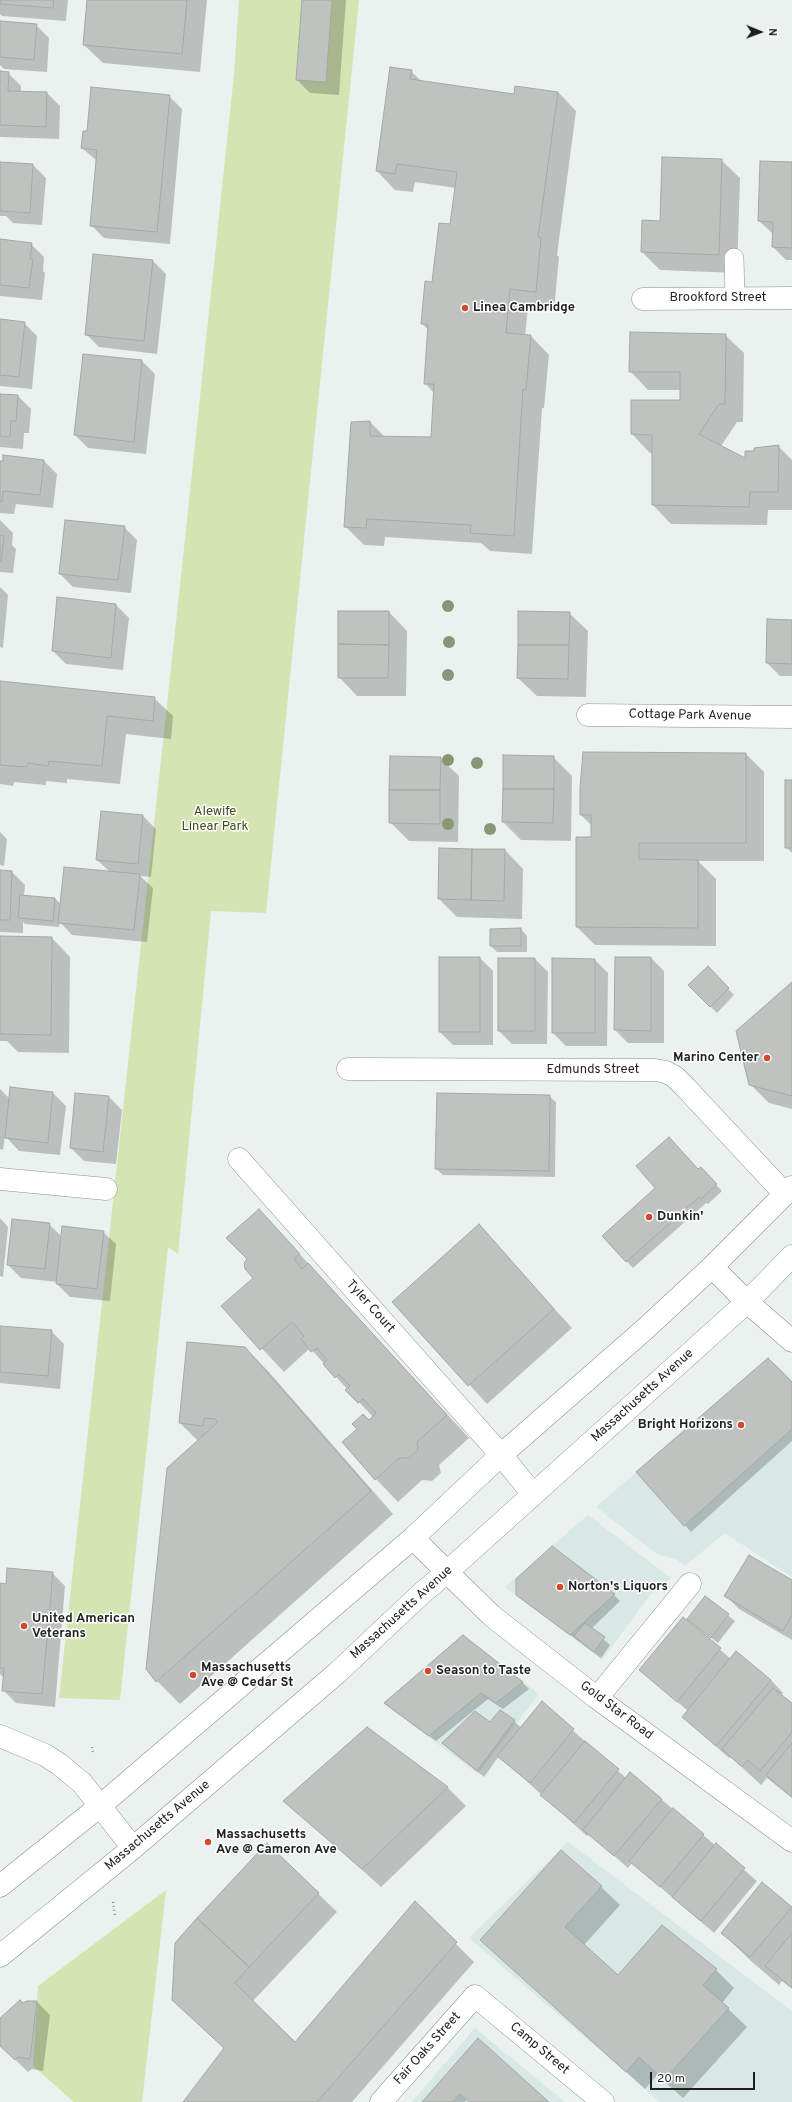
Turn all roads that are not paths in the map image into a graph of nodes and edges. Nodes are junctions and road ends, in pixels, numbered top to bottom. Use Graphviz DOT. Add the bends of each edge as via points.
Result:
graph roads {
  1 [pos="734,258"];
  2 [pos="735,297"];
  3 [pos="643,298"];
  4 [pos="792,298"];
  5 [pos="588,715"];
  6 [pos="792,717"];
  7 [pos="348,1069"];
  8 [pos="239,1159"];
  9 [pos="0,1179"];
  10 [pos="106,1189"];
  11 [pos="790,1194"];
  12 [pos="792,1256"];
  13 [pos="712,1267"];
  14 [pos="747,1302"];
  15 [pos="792,1341"];
  16 [pos="501,1455"];
  17 [pos="533,1494"];
  18 [pos="413,1538"];
  19 [pos="447,1572"];
  20 [pos="690,1584"];
  21 [pos="597,1698"];
  22 [pos="0,1736"];
  23 [pos="100,1806"];
  24 [pos="792,1841"];
  25 [pos="133,1848"];
  26 [pos="2,1879"];
  27 [pos="0,1956"];
  28 [pos="475,1996"];
  29 [pos="381,2102"];
  30 [pos="603,2102"];
  1 -- 2 [label="lane"];
  2 -- 3 [label="street, Brookford Street"];
  2 -- 4 [label="street, Brookford Street"];
  5 -- 6 [label="street, Cottage Park Avenue"];
  7 -- 11 [label="street, Edmunds Street" via="659,1070 675,1077"];
  8 -- 16 [label="street, Tyler Court"];
  9 -- 10 [label="street"];
  11 -- 13 [label="street"];
  12 -- 14 [label="street, Massachusetts Avenue"];
  13 -- 14 [label="street"];
  13 -- 16 [label="street"];
  14 -- 15 [label="street"];
  14 -- 17 [label="street, Massachusetts Avenue"];
  16 -- 17 [label="street, Tyler Court"];
  16 -- 18 [label="street"];
  17 -- 19 [label="street, Massachusetts Avenue"];
  18 -- 19 [label="street, Gold Star Road"];
  18 -- 23 [label="street"];
  19 -- 21 [label="street, Gold Star Road" via="492,1616"];
  19 -- 25 [label="street, Massachusetts Avenue" via="325,1683"];
  20 -- 21 [label="street"];
  21 -- 24 [label="street, Gold Star Road"];
  22 -- 23 [label="street" via="59,1764 82,1783"];
  23 -- 25 [label="street"];
  23 -- 26 [label="street"];
  25 -- 27 [label="street, Massachusetts Avenue"];
  28 -- 29 [label="street, Fair Oaks Street"];
  28 -- 30 [label="street, Camp Street"];
}
